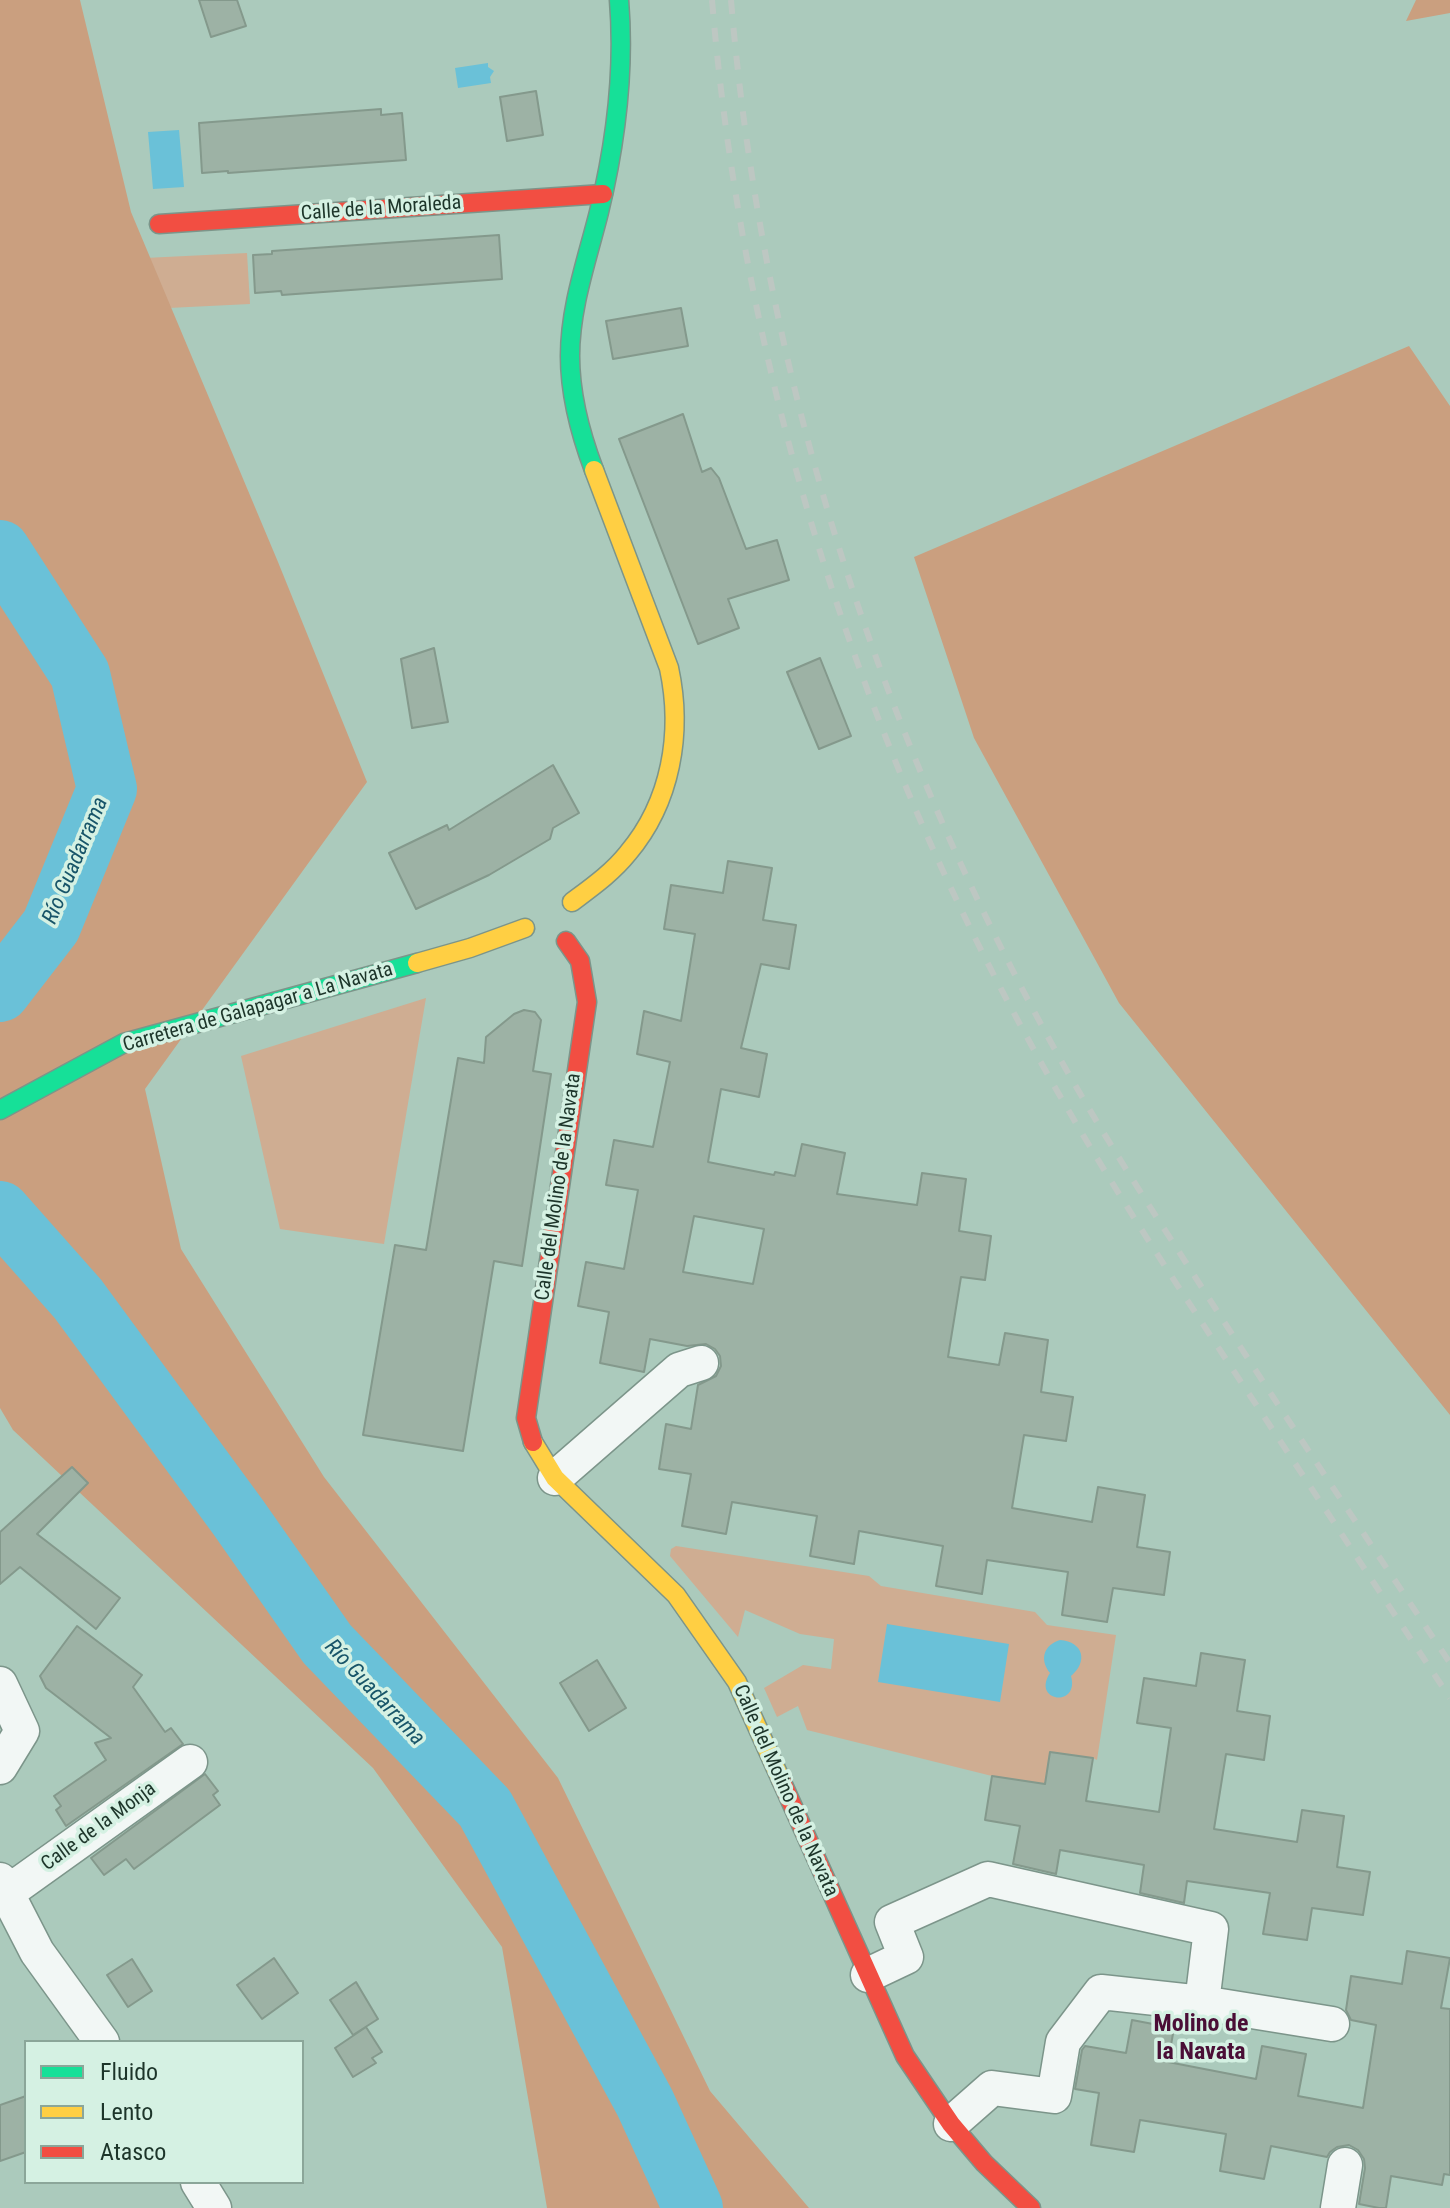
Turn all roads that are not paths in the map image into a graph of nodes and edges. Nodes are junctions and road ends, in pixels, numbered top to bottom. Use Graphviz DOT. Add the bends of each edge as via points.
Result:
graph roads {
  1 [pos="619,0"];
  2 [pos="603,194"];
  3 [pos="159,224"];
  4 [pos="554,923"];
  5 [pos="0,1110"];
  6 [pos="701,1363"];
  7 [pos="555,1478"];
  8 [pos="0,1684"];
  9 [pos="190,1762"];
  10 [pos="0,1767"];
  11 [pos="3,1887"];
  12 [pos="868,1975"];
  13 [pos="1202,2003"];
  14 [pos="1332,2024"];
  15 [pos="101,2040"];
  16 [pos="951,2124"];
  17 [pos="1345,2165"];
  18 [pos="199,2184"];
  19 [pos="214,2208"];
  20 [pos="1031,2208"];
  21 [pos="1338,2208"];
  1 -- 2 [label="street, Carretera de Galapagar a La Navata" via="622,91"];
  2 -- 3 [label="street, Calle de la Moraleda"];
  2 -- 4 [label="street, Carretera de Galapagar a La Navata" via="571,333 570,378 584,443 669,668 676,722 663,787 646,828 616,866"];
  4 -- 5 [label="street, Carretera de Galapagar a La Navata" via="124,1043"];
  4 -- 7 [label="street, Calle del Molino de la Navata" via="580,961 587,1002 526,1418 534,1446"];
  6 -- 7 [label="street" via="679,1370"];
  7 -- 12 [label="street, Calle del Molino de la Navata" via="676,1595 737,1682"];
  8 -- 10 [label="street" via="22,1731"];
  9 -- 11 [label="street, Calle de la Monja"];
  11 -- 15 [label="street, Calle de la Monja" via="37,1952"];
  12 -- 13 [label="street" via="906,1957 892,1922 988,1879 1211,1929"];
  12 -- 16 [label="street, Calle del Molino de la Navata" via="905,2056"];
  13 -- 14 [label="street"];
  13 -- 16 [label="street" via="1101,1992 1063,2042 1054,2096 992,2088"];
  16 -- 20 [label="street, Calle del Molino de la Navata"];
  17 -- 21 [label="street"];
  18 -- 19 [label="street"];
}
